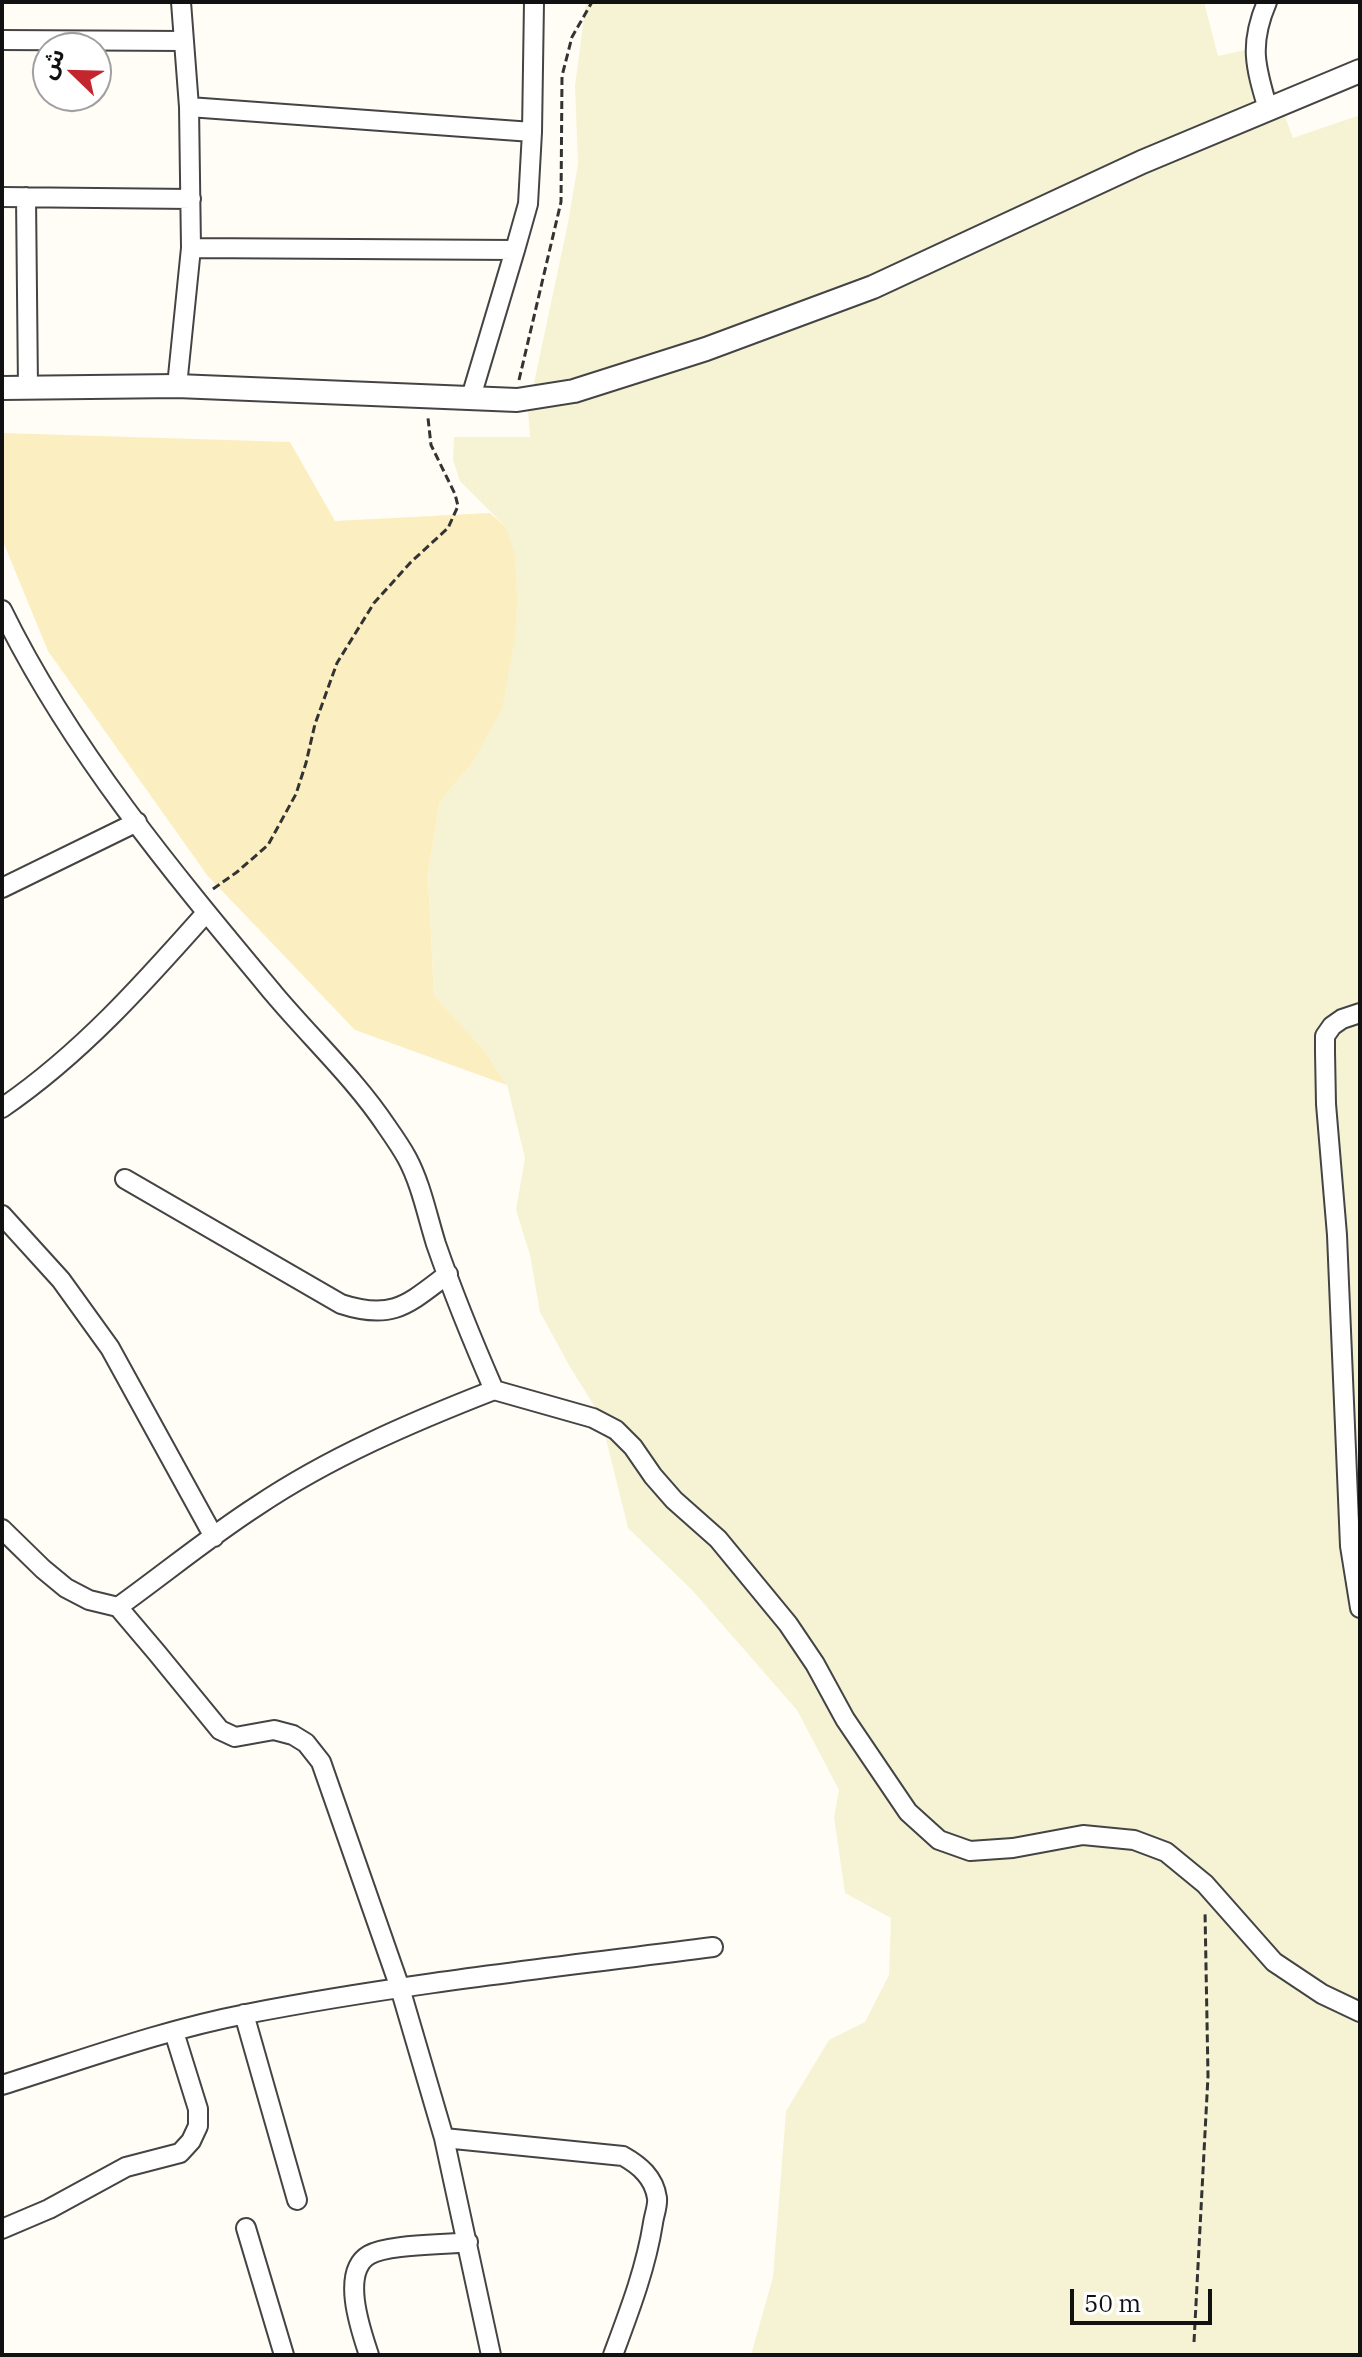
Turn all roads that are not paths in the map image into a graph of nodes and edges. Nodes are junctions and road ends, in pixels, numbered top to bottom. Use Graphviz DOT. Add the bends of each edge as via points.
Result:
graph roads {
  1 [pos="181,2"];
  2 [pos="534,2"];
  3 [pos="1267,2"];
  4 [pos="2,40"];
  5 [pos="184,41"];
  6 [pos="1360,71"];
  7 [pos="189,107"];
  8 [pos="1268,109"];
  9 [pos="532,132"];
  10 [pos="2,197"];
  11 [pos="26,197"];
  12 [pos="191,199"];
  13 [pos="191,248"];
  14 [pos="515,250"];
  15 [pos="177,386"];
  16 [pos="2,388"];
  17 [pos="28,388"];
  18 [pos="471,397"];
  19 [pos="2,610"];
  20 [pos="137,822"];
  21 [pos="2,888"];
  22 [pos="201,907"];
  23 [pos="1360,1013"];
  24 [pos="2,1108"];
  25 [pos="125,1179"];
  26 [pos="2,1215"];
  27 [pos="448,1274"];
  28 [pos="494,1390"];
  29 [pos="2,1529"];
  30 [pos="214,1537"];
  31 [pos="118,1607"];
  32 [pos="1360,1608"];
  33 [pos="713,1947"];
  34 [pos="400,1988"];
  35 [pos="1360,2012"];
  36 [pos="244,2014"];
  37 [pos="174,2032"];
  38 [pos="2,2085"];
  39 [pos="444,2138"];
  40 [pos="297,2200"];
  41 [pos="246,2228"];
  42 [pos="2,2229"];
  43 [pos="468,2242"];
  44 [pos="284,2355"];
  45 [pos="369,2355"];
  46 [pos="491,2355"];
  47 [pos="613,2355"];
  1 -- 5 [label="street"];
  2 -- 9 [label="street"];
  3 -- 8 [label="street" via="1256,28 1254,54"];
  4 -- 5 [label="street"];
  5 -- 7 [label="street"];
  6 -- 8 [label="street"];
  7 -- 9 [label="street"];
  7 -- 12 [label="street"];
  8 -- 18 [label="street" via="873,287 574,391 517,400"];
  9 -- 14 [label="street" via="528,204"];
  10 -- 11 [label="street"];
  11 -- 12 [label="street"];
  11 -- 17 [label="street"];
  12 -- 13 [label="street"];
  13 -- 14 [label="street"];
  13 -- 15 [label="street"];
  14 -- 18 [label="street"];
  15 -- 17 [label="street"];
  15 -- 18 [label="street"];
  16 -- 17 [label="street"];
  19 -- 20 [label="street" via="35,675"];
  20 -- 21 [label="street"];
  20 -- 22 [label="street"];
  22 -- 24 [label="street" via="126,1003 77,1050"];
  22 -- 27 [label="street" via="385,1124 407,1158"];
  23 -- 32 [label="street" via="1342,1019 1325,1036 1350,1546"];
  25 -- 27 [label="street" via="341,1304 364,1312 409,1303"];
  26 -- 30 [label="street" via="61,1280 110,1348"];
  27 -- 28 [label="street"];
  28 -- 30 [label="street" via="388,1433 257,1506"];
  28 -- 35 [label="street" via="593,1418 633,1447 674,1500 718,1539 788,1624 908,1812 939,1840 970,1851 1083,1835 1134,1840 1166,1852 1205,1884 1274,1962"];
  29 -- 31 [label="street" via="66,1588"];
  30 -- 31 [label="street"];
  31 -- 34 [label="street" via="220,1730 235,1737 274,1730 293,1735 321,1762"];
  33 -- 34 [label="street"];
  34 -- 36 [label="street"];
  34 -- 39 [label="street"];
  36 -- 37 [label="street"];
  36 -- 40 [label="street"];
  37 -- 38 [label="street"];
  37 -- 42 [label="street" via="198,2109 191,2141 180,2153 126,2167"];
  39 -- 43 [label="street"];
  39 -- 47 [label="street" via="623,2156 651,2180 657,2199 652,2233"];
  41 -- 44 [label="street"];
  43 -- 45 [label="street" via="382,2250 366,2257 356,2272 354,2293"];
  43 -- 46 [label="street"];
}
